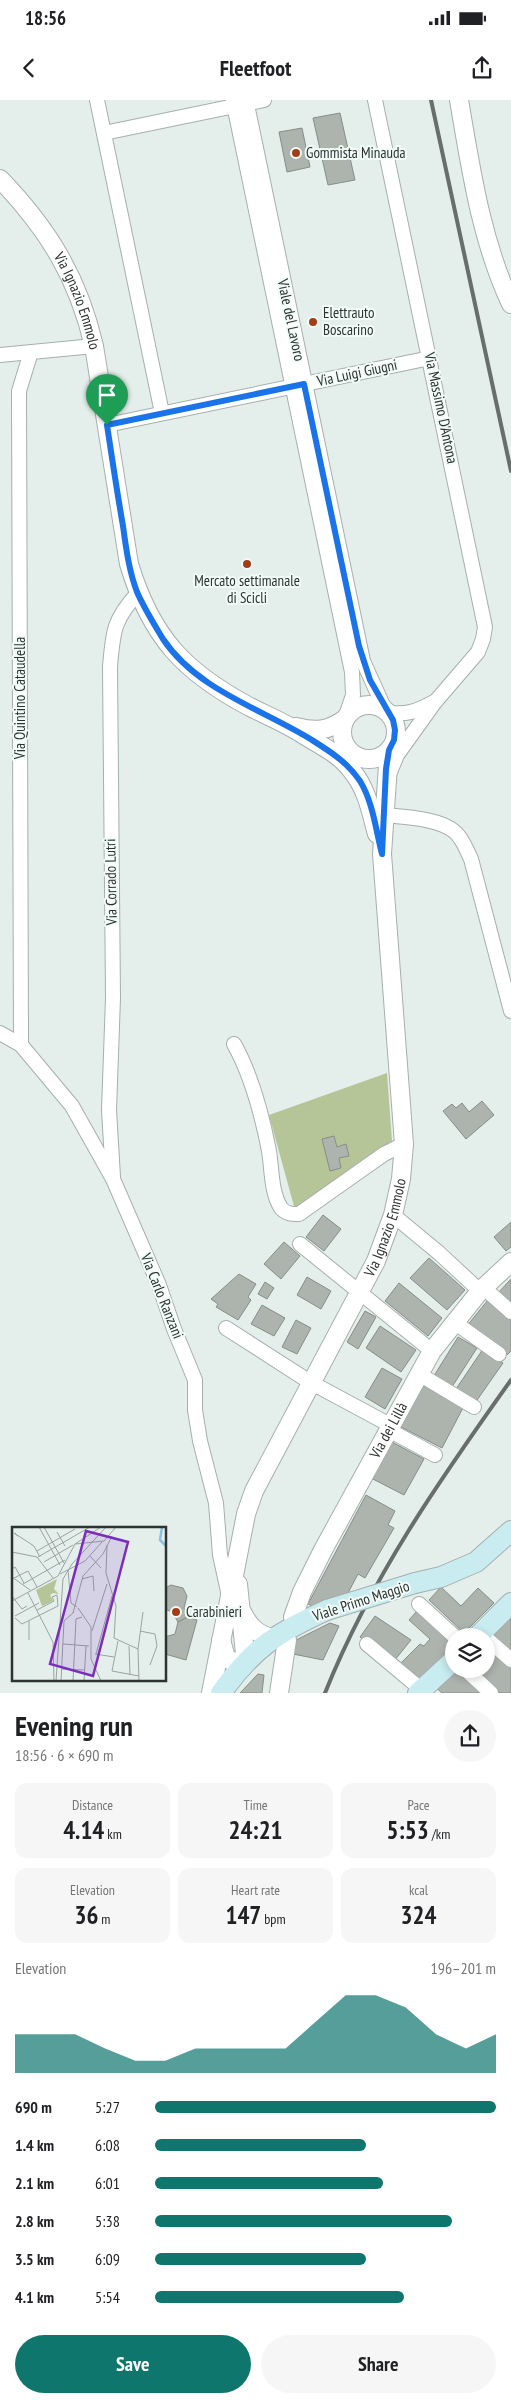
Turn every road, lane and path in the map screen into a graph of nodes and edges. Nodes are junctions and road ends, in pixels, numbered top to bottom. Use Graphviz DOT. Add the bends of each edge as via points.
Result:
graph roads {
  1 [pos="97,100"];
  2 [pos="264,100"];
  3 [pos="375,100"];
  4 [pos="459,100"];
  5 [pos="240,102"];
  6 [pos="104,133"];
  7 [pos="0,179"];
  8 [pos="511,304"];
  9 [pos="94,346"];
  10 [pos="31,352"];
  11 [pos="0,355"];
  12 [pos="430,358"];
  13 [pos="298,386"];
  14 [pos="162,414"];
  15 [pos="107,425"];
  16 [pos="138,593"];
  17 [pos="435,702"];
  18 [pos="386,712"];
  19 [pos="345,718"];
  20 [pos="290,726"];
  21 [pos="409,739"];
  22 [pos="389,750"];
  23 [pos="351,756"];
  24 [pos="385,786"];
  25 [pos="383,815"];
  26 [pos="382,854"];
  27 [pos="511,1011"];
  28 [pos="0,1033"];
  29 [pos="234,1044"];
  30 [pos="21,1045"];
  31 [pos="404,1144"];
  32 [pos="113,1180"];
  33 [pos="393,1215"];
  34 [pos="300,1244"];
  35 [pos="511,1262"];
  36 [pos="482,1289"];
  37 [pos="359,1294"];
  38 [pos="511,1312"];
  39 [pos="454,1322"];
  40 [pos="226,1328"];
  41 [pos="432,1351"];
  42 [pos="499,1354"];
  43 [pos="419,1374"];
  44 [pos="310,1382"];
  45 [pos="474,1407"];
  46 [pos="389,1427"];
  47 [pos="435,1454"];
  48 [pos="511,1520"];
  49 [pos="511,1531"];
  50 [pos="467,1566"];
  51 [pos="511,1603"];
  52 [pos="419,1604"];
  53 [pos="235,1605"];
  54 [pos="293,1617"];
  55 [pos="445,1628"];
  56 [pos="489,1628"];
  57 [pos="279,1639"];
  58 [pos="221,1640"];
  59 [pos="367,1644"];
  60 [pos="495,1647"];
  61 [pos="511,1660"];
  62 [pos="241,1666"];
  63 [pos="445,1669"];
  64 [pos="474,1678"];
  65 [pos="425,1690"];
  66 [pos="211,1693"];
  67 [pos="221,1693"];
  68 [pos="279,1693"];
  69 [pos="491,1693"];
  1 -- 6 [label="street"];
  2 -- 5 [label="street"];
  3 -- 12 [label="street, Via Massimo D'Antona"];
  4 -- 8 [label="street" via="483,224"];
  5 -- 6 [label="street"];
  5 -- 13 [label="street, Viale del Lavoro"];
  6 -- 14 [label="street"];
  7 -- 9 [label="street, Via Ignazio Emmolo" via="54,244 86,311"];
  9 -- 10 [label="street"];
  9 -- 15 [label="street, Via Ignazio Emmolo"];
  10 -- 11 [label="street"];
  10 -- 30 [label="street, Via Quintino Cataudella" via="19,391"];
  12 -- 13 [label="street, Via Luigi Giugni"];
  12 -- 17 [label="street, Via Massimo D'Antona" via="485,627 478,652"];
  13 -- 14 [label="street, Via Luigi Giugni"];
  13 -- 18 [label="street, Viale del Lavoro" via="359,646 370,680"];
  13 -- 19 [label="street" via="352,672 353,695"];
  14 -- 15 [label="street, Via Luigi Giugni"];
  15 -- 16 [label="street, Via Ignazio Emmolo" via="129,564"];
  16 -- 20 [label="street, Via Ignazio Emmolo" via="178,658 199,676"];
  16 -- 32 [label="street, Via Corrado Lutri" via="123,609 114,629 110,667 113,998 109,1110"];
  17 -- 18 [label="street" via="410,713"];
  17 -- 21 [label="street, Via Massimo D'Antona"];
  18 -- 19 [label="street" via="372,705 364,706"];
  18 -- 22 [label="street" via="393,720 395,730"];
  19 -- 20 [label="street" via="324,730"];
  19 -- 23 [label="street" via="343,739"];
  20 -- 23 [label="street"];
  21 -- 22 [label="street"];
  21 -- 24 [label="street, Via Massimo D'Antona" via="397,755"];
  22 -- 23 [label="street" via="382,755"];
  22 -- 24 [label="street"];
  23 -- 26 [label="street" via="368,798"];
  24 -- 25 [label="street"];
  25 -- 26 [label="street"];
  25 -- 27 [label="street" via="448,826 463,842 471,859"];
  26 -- 31 [label="street, Via Ignazio Emmolo"];
  28 -- 30 [label="street, Via Carlo Ranzani"];
  29 -- 31 [label="street" via="246,1066 269,1150 276,1199 288,1214 299,1214 384,1154"];
  30 -- 32 [label="street, Via Carlo Ranzani" via="72,1106"];
  31 -- 33 [label="street, Via Ignazio Emmolo" via="401,1180"];
  32 -- 53 [label="street, Via Carlo Ranzani" via="159,1285 195,1380 195,1410 216,1503 220,1555"];
  33 -- 36 [label="street"];
  33 -- 37 [label="street, Via Ignazio Emmolo"];
  34 -- 37 [label="street" via="349,1282"];
  35 -- 36 [label="street, Via dei Lillà"];
  36 -- 38 [label="street"];
  36 -- 39 [label="street, Via dei Lillà"];
  37 -- 41 [label="street"];
  37 -- 44 [label="street, Via Ignazio Emmolo"];
  39 -- 41 [label="street, Via dei Lillà"];
  39 -- 42 [label="street"];
  40 -- 44 [label="street"];
  41 -- 43 [label="street, Via dei Lillà"];
  43 -- 45 [label="street"];
  43 -- 46 [label="street, Via dei Lillà"];
  44 -- 46 [label="street"];
  44 -- 53 [label="street, Via Ignazio Emmolo" via="254,1491 246,1514 236,1571"];
  46 -- 47 [label="street"];
  46 -- 54 [label="street, Via dei Lillà" via="302,1592"];
  48 -- 50 [label="main road"];
  49 -- 50 [label="main road" via="484,1558"];
  50 -- 57 [label="main road, Viale Primo Maggio, bridge" via="441,1577 327,1610"];
  51 -- 56 [label="main road"];
  52 -- 55 [label="street"];
  53 -- 57 [label="street" via="260,1635"];
  53 -- 58 [label="street, Via Ignazio Emmolo"];
  53 -- 62 [label="street" via="245,1654"];
  57 -- 62 [label="main road, Viale Primo Maggio"];
  57 -- 68 [label="street"];
  58 -- 62 [label="street" via="226,1658"];
  58 -- 66 [label="street, Via Ignazio Emmolo"];
  59 -- 65 [label="street"];
  60 -- 61 [label="street"];
  62 -- 67 [label="main road, Viale Primo Maggio"];
  63 -- 65 [label="main road"];
  64 -- 69 [label="street"];
}
